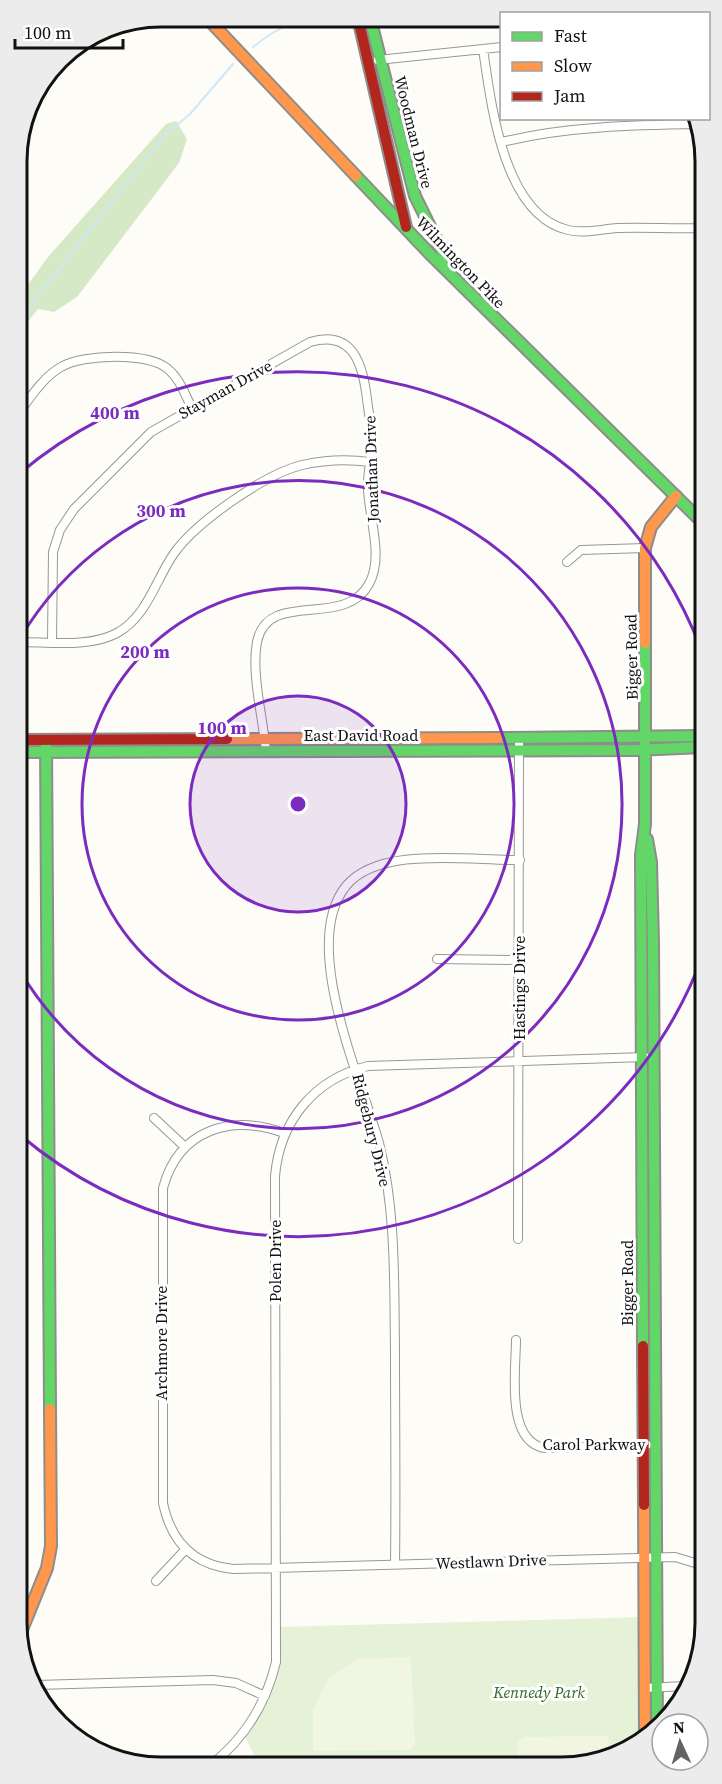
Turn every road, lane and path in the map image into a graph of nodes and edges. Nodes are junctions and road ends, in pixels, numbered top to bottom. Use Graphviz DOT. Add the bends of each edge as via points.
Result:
graph roads {
  1 [pos="215,27"];
  2 [pos="360,27"];
  3 [pos="372,27"];
  4 [pos="500,47"];
  5 [pos="483,49"];
  6 [pos="381,59"];
  7 [pos="367,62"];
  8 [pos="391,104"];
  9 [pos="378,107"];
  10 [pos="690,124"];
  11 [pos="502,142"];
  12 [pos="414,194"];
  13 [pos="399,197"];
  14 [pos="406,228"];
  15 [pos="695,228"];
  16 [pos="457,281"];
  17 [pos="330,341"];
  18 [pos="27,403"];
  19 [pos="192,408"];
  20 [pos="370,462"];
  21 [pos="675,496"];
  22 [pos="695,515"];
  23 [pos="645,548"];
  24 [pos="567,562"];
  25 [pos="27,642"];
  26 [pos="52,642"];
  27 [pos="695,737"];
  28 [pos="519,738"];
  29 [pos="265,739"];
  30 [pos="27,740"];
  31 [pos="46,740"];
  32 [pos="646,744"];
  33 [pos="695,747"];
  34 [pos="519,750"];
  35 [pos="266,751"];
  36 [pos="27,752"];
  37 [pos="46,752"];
  38 [pos="520,860"];
  39 [pos="436,959"];
  40 [pos="519,960"];
  41 [pos="647,1057"];
  42 [pos="518,1060"];
  43 [pos="356,1069"];
  44 [pos="154,1118"];
  45 [pos="284,1133"];
  46 [pos="185,1147"];
  47 [pos="518,1239"];
  48 [pos="516,1340"];
  49 [pos="655,1444"];
  50 [pos="643,1445"];
  51 [pos="185,1550"];
  52 [pos="650,1557"];
  53 [pos="695,1563"];
  54 [pos="395,1564"];
  55 [pos="276,1568"];
  56 [pos="156,1581"];
  57 [pos="27,1617"];
  58 [pos="42,1685"];
  59 [pos="679,1686"];
  60 [pos="651,1688"];
  61 [pos="265,1696"];
  62 [pos="655,1712"];
  63 [pos="647,1726"];
  64 [pos="220,1757"];
  1 -- 14 [label="street, Wilmington Pike"];
  2 -- 7 [label="street, Woodman Drive"];
  3 -- 6 [label="street, Woodman Drive"];
  4 -- 5 [label="street"];
  5 -- 6 [label="street"];
  5 -- 11 [label="street"];
  6 -- 7 [label="street"];
  6 -- 8 [label="street, Woodman Drive"];
  7 -- 9 [label="street, Woodman Drive"];
  8 -- 9 [label="street"];
  8 -- 12 [label="street, Woodman Drive"];
  9 -- 13 [label="street, Woodman Drive"];
  10 -- 11 [label="street" via="625,127"];
  11 -- 15 [label="street" via="515,186 533,209 553,225 580,231"];
  12 -- 13 [label="street"];
  12 -- 16 [label="street, Woodman Drive"];
  13 -- 14 [label="street, Woodman Drive"];
  14 -- 16 [label="street, Wilmington Pike"];
  16 -- 21 [label="street, Wilmington Pike"];
  17 -- 19 [label="street, Stayman Drive" via="310,342"];
  17 -- 20 [label="street, Jonathan Drive" via="352,352 363,367 373,438"];
  18 -- 19 [label="street" via="54,371 74,362 149,359 177,380"];
  19 -- 26 [label="street, Stayman Drive" via="137,445 68,517 53,552"];
  20 -- 26 [label="street" via="340,460 302,465 227,503 181,545 141,610 125,628 95,640"];
  20 -- 29 [label="street, Jonathan Drive" via="373,575 366,589 350,602 331,609 279,614 264,625 256,652"];
  21 -- 22 [label="street, Wilmington Pike"];
  21 -- 23 [label="street, Bigger Road" via="651,527"];
  23 -- 24 [label="street" via="581,550"];
  23 -- 32 [label="street, Bigger Road"];
  25 -- 26 [label="street"];
  27 -- 32 [label="street, East David Road"];
  28 -- 29 [label="street, East David Road"];
  28 -- 32 [label="street, East David Road"];
  28 -- 34 [label="street, Hastings Drive"];
  29 -- 31 [label="street, East David Road"];
  29 -- 35 [label="street, Jonathan Drive"];
  30 -- 31 [label="street, East David Road"];
  31 -- 37 [label="street"];
  32 -- 33 [label="street, East David Road"];
  32 -- 34 [label="street, East David Road"];
  32 -- 41 [label="street, Bigger Road" via="645,827 651,862"];
  34 -- 35 [label="street, East David Road"];
  34 -- 38 [label="street, Hastings Drive"];
  35 -- 37 [label="street, East David Road"];
  36 -- 37 [label="street, East David Road"];
  37 -- 57 [label="street" via="51,1546"];
  38 -- 40 [label="street, Hastings Drive"];
  38 -- 43 [label="street, Ridgebury Drive" via="387,861 360,873 345,887 332,909 328,940 335,995"];
  39 -- 40 [label="street"];
  40 -- 42 [label="street, Hastings Drive"];
  41 -- 42 [label="street, Polen Drive"];
  41 -- 49 [label="street, Bigger Road"];
  41 -- 50 [label="street, Bigger Road"];
  42 -- 43 [label="street, Polen Drive" via="388,1064"];
  42 -- 47 [label="street, Hastings Drive"];
  43 -- 45 [label="street, Polen Drive" via="320,1088"];
  43 -- 54 [label="street, Ridgebury Drive" via="380,1148 393,1235"];
  44 -- 46 [label="street"];
  45 -- 46 [label="street, Archmore Drive" via="256,1125 233,1125 211,1131"];
  45 -- 55 [label="street, Polen Drive" via="275,1176"];
  46 -- 51 [label="street, Archmore Drive" via="162,1188 161,1259 163,1503 169,1524"];
  48 -- 50 [label="street, Carol Parkway" via="517,1414 521,1430 531,1442 545,1448"];
  49 -- 50 [label="street, Carol Parkway"];
  49 -- 52 [label="street, Bigger Road"];
  50 -- 52 [label="street, Bigger Road"];
  51 -- 55 [label="street" via="223,1568"];
  51 -- 56 [label="street"];
  52 -- 53 [label="street, Westlawn Drive" via="675,1557"];
  52 -- 54 [label="street, Westlawn Drive"];
  52 -- 60 [label="street, Bigger Road"];
  54 -- 55 [label="street, Westlawn Drive"];
  55 -- 61 [label="street, Polen Drive" via="278,1647"];
  58 -- 61 [label="street" via="213,1680 236,1683"];
  59 -- 60 [label="street"];
  60 -- 62 [label="street, Bigger Road"];
  60 -- 63 [label="street, Bigger Road"];
  61 -- 64 [label="street, Polen Drive" via="238,1740"];
}
